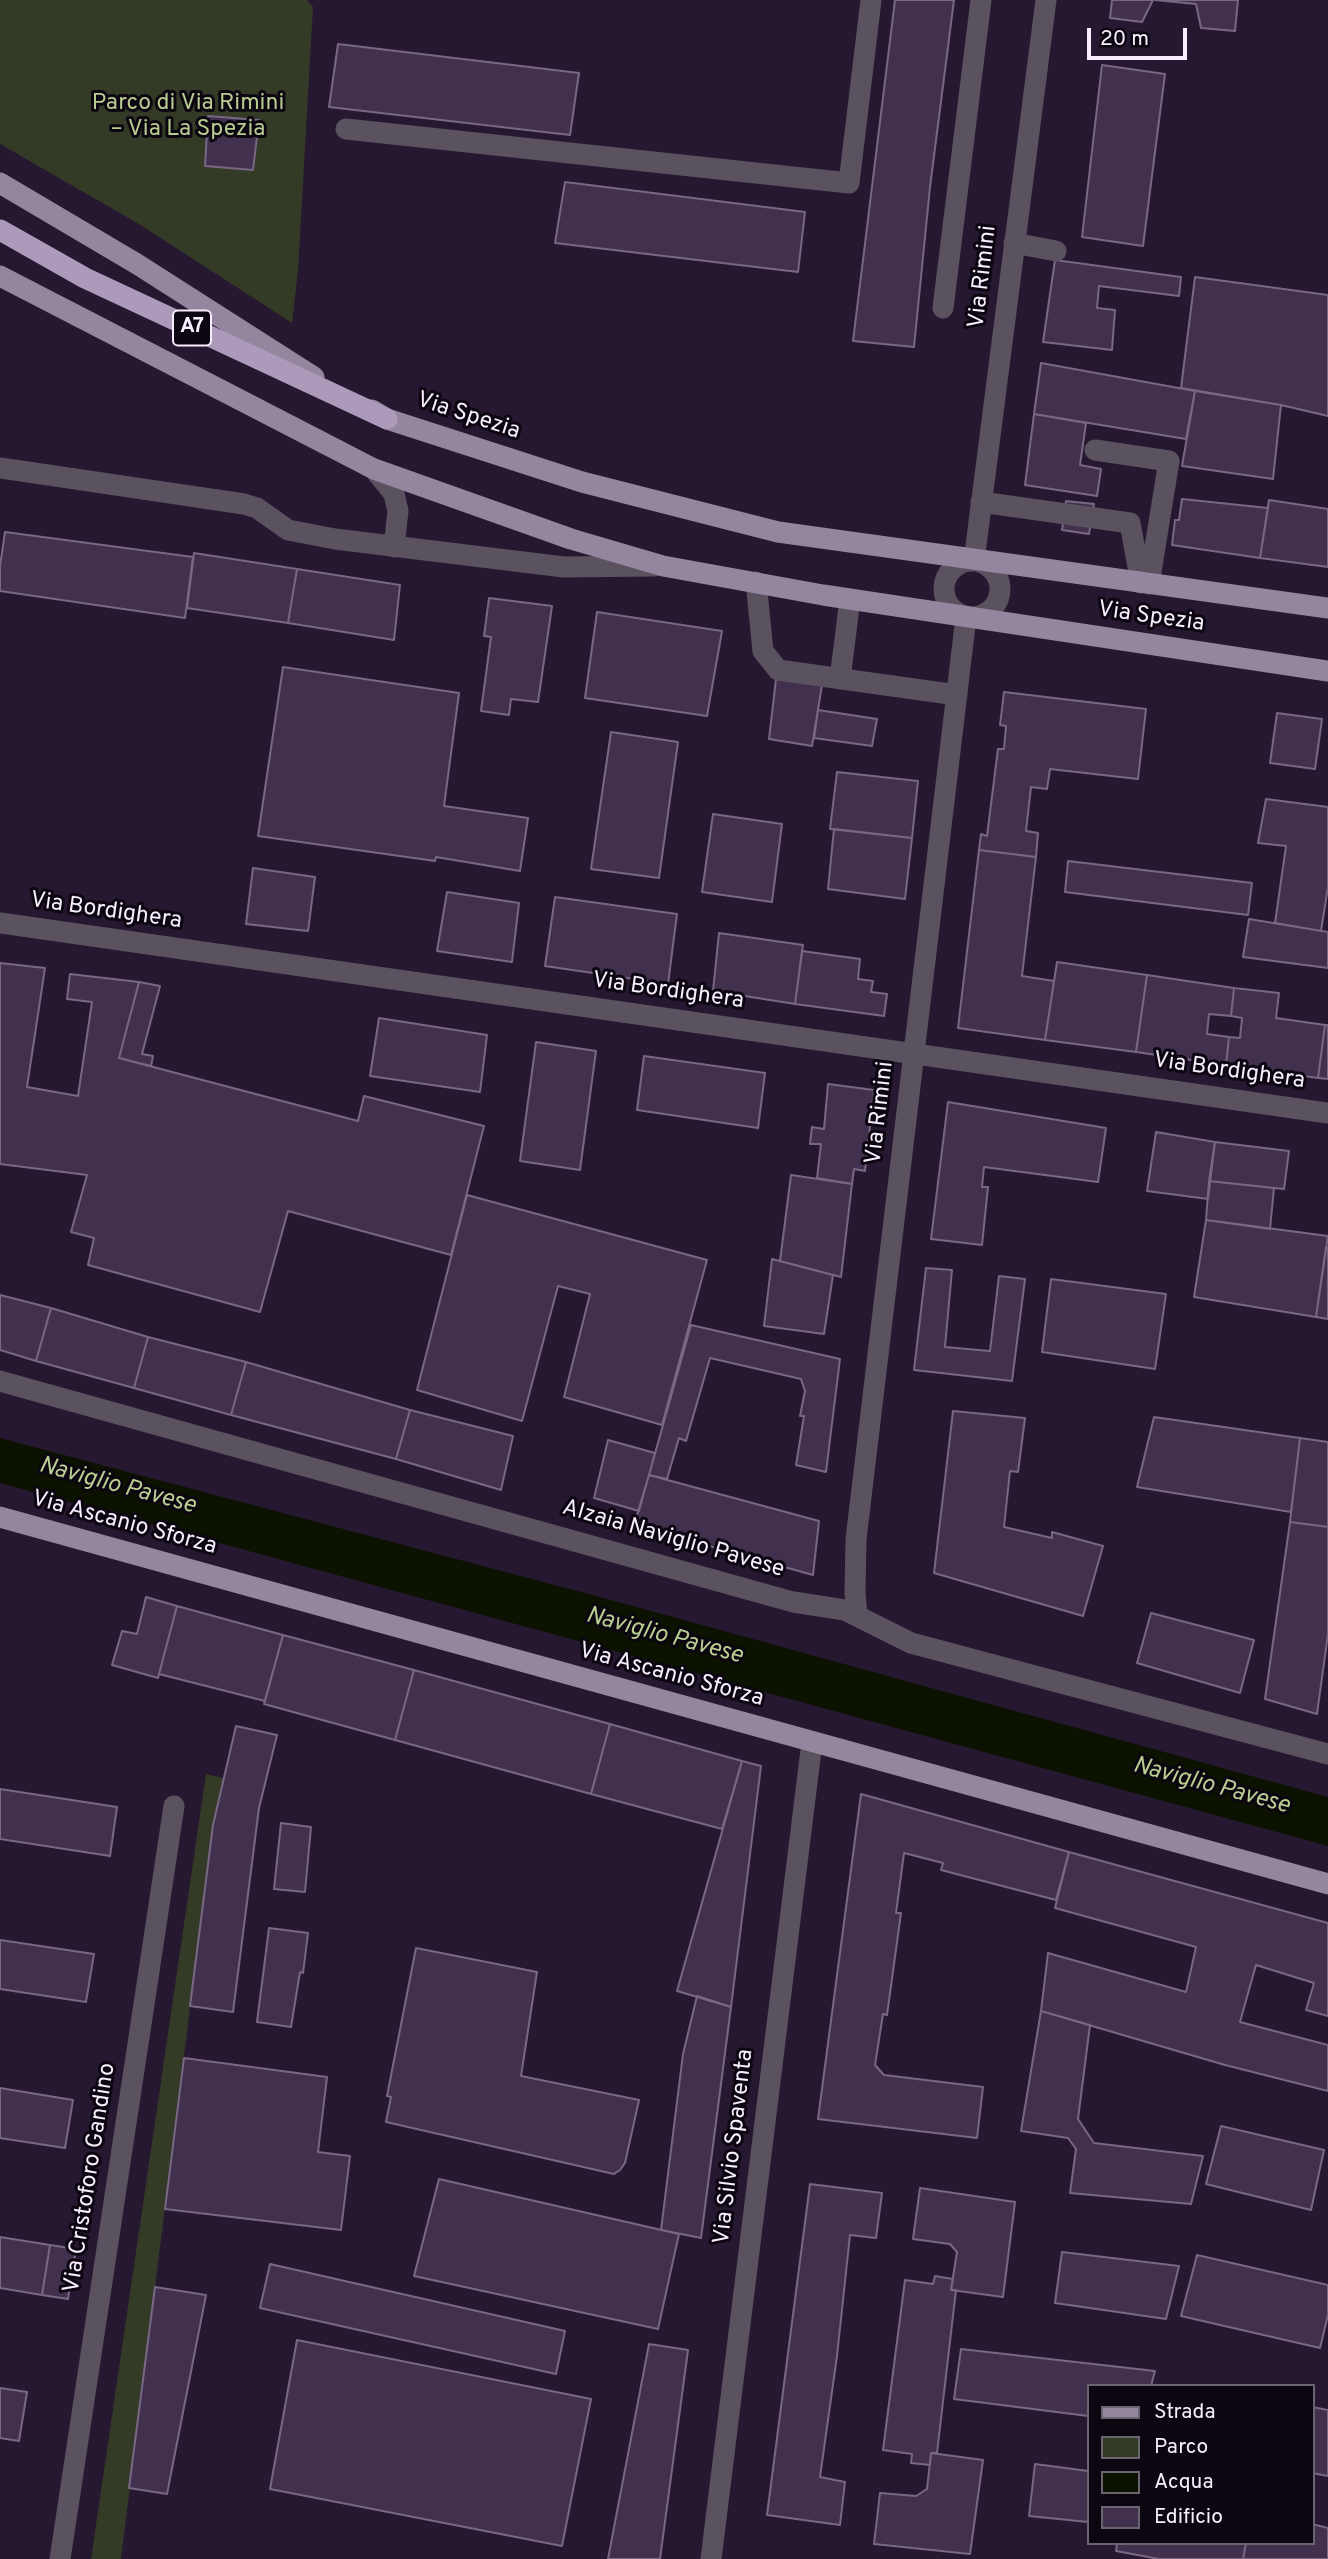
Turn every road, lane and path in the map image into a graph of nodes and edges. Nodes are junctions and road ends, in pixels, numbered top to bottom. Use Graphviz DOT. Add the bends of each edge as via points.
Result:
graph roads {
  1 [pos="872,0"];
  2 [pos="981,0"];
  3 [pos="1046,0"];
  4 [pos="346,129"];
  5 [pos="0,183"];
  6 [pos="0,230"];
  7 [pos="1014,243"];
  8 [pos="1056,251"];
  9 [pos="0,276"];
  10 [pos="943,309"];
  11 [pos="387,419"];
  12 [pos="1096,450"];
  13 [pos="0,468"];
  14 [pos="374,470"];
  15 [pos="981,502"];
  16 [pos="394,547"];
  17 [pos="974,561"];
  18 [pos="663,566"];
  19 [pos="757,582"];
  20 [pos="1145,584"];
  21 [pos="850,599"];
  22 [pos="1328,608"];
  23 [pos="966,617"];
  24 [pos="1328,671"];
  25 [pos="841,679"];
  26 [pos="957,695"];
  27 [pos="0,923"];
  28 [pos="914,1054"];
  29 [pos="1328,1113"];
  30 [pos="0,1381"];
  31 [pos="0,1517"];
  32 [pos="857,1615"];
  33 [pos="812,1742"];
  34 [pos="1328,1754"];
  35 [pos="173,1806"];
  36 [pos="1328,1884"];
  37 [pos="60,2559"];
  38 [pos="711,2559"];
  1 -- 4 [label="street" via="849,183"];
  2 -- 10 [label="street, Via Rimini"];
  3 -- 7 [label="street, Via Rimini"];
  5 -- 11 [label="main road, Via Spezia"];
  6 -- 11 [label="highway, A7" via="85,278"];
  7 -- 8 [label="street"];
  7 -- 15 [label="street, Via Rimini"];
  9 -- 14 [label="main road, Via Spezia"];
  11 -- 17 [label="main road, Via Spezia" via="582,482 778,532"];
  12 -- 20 [label="street" via="1169,461"];
  13 -- 16 [label="street, Via Spezia" via="244,504 300,534"];
  14 -- 16 [label="street, Via Spezia" via="394,494 398,511"];
  14 -- 18 [label="main road, Via Spezia" via="498,515"];
  15 -- 17 [label="street, Via Rimini"];
  15 -- 20 [label="street" via="1130,523"];
  16 -- 18 [label="street, Via Spezia" via="564,567"];
  17 -- 20 [label="main road, Via Spezia"];
  17 -- 23 [label="street" via="958,564 943,585 948,606"];
  17 -- 23 [label="street" via="993,571 999,580 999,595 988,612"];
  18 -- 19 [label="main road, Via Spezia"];
  19 -- 21 [label="main road, Via Spezia"];
  19 -- 25 [label="street" via="763,652 778,670"];
  20 -- 22 [label="main road, Via Spezia"];
  21 -- 23 [label="main road, Via Spezia"];
  21 -- 25 [label="street"];
  23 -- 24 [label="main road, Via Spezia"];
  23 -- 26 [label="street, Via Rimini"];
  25 -- 26 [label="street"];
  26 -- 28 [label="street, Via Rimini"];
  27 -- 28 [label="street, Via Bordighera"];
  28 -- 29 [label="street, Via Bordighera"];
  28 -- 32 [label="street, Via Rimini" via="856,1538"];
  30 -- 32 [label="street, Alzaia Naviglio Pavese" via="793,1602"];
  31 -- 33 [label="main road, Via Ascanio Sforza"];
  32 -- 34 [label="street, Alzaia Naviglio Pavese" via="911,1643"];
  33 -- 36 [label="main road, Via Ascanio Sforza"];
  33 -- 38 [label="street, Via Silvio Spaventa"];
  35 -- 37 [label="street, Via Cristoforo Gandino"];
}
